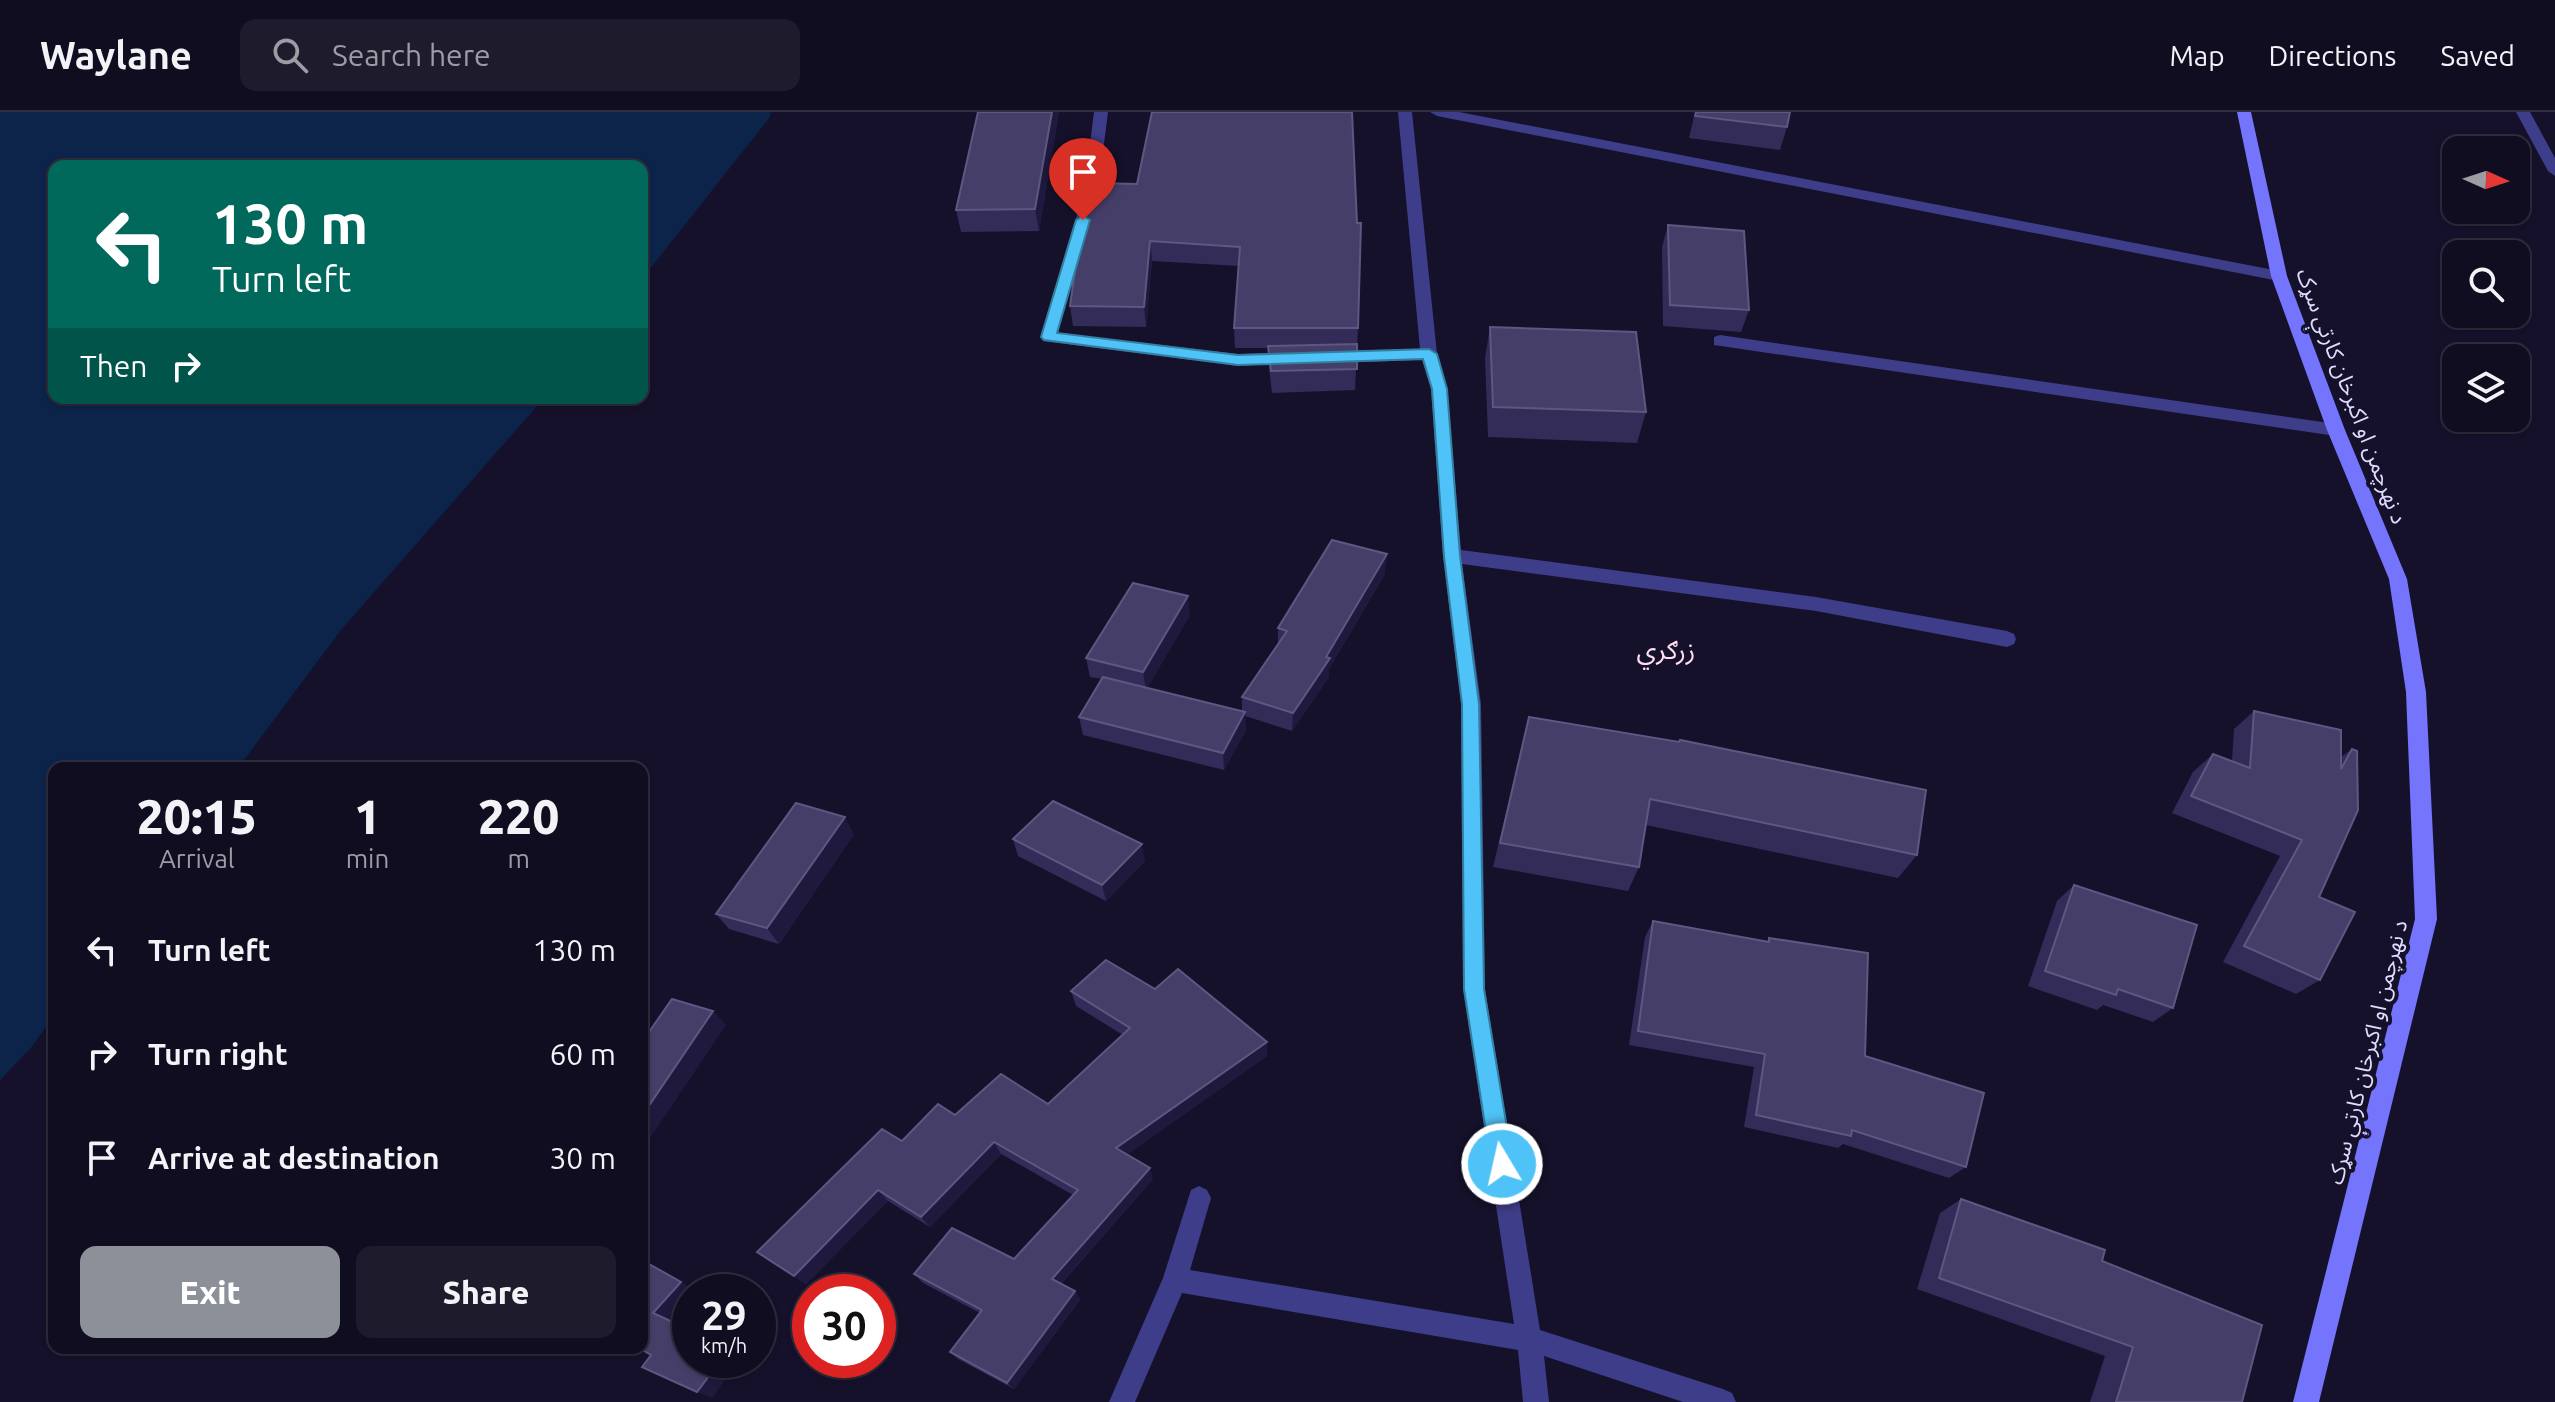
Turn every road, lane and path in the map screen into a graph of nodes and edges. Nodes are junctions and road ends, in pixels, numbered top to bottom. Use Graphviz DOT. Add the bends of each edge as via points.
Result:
graph roads {
  1 [pos="1101,112"];
  2 [pos="1405,112"];
  3 [pos="1437,112"];
  4 [pos="2244,112"];
  5 [pos="2523,112"];
  6 [pos="2555,171"];
  7 [pos="2279,276"];
  8 [pos="1720,341"];
  9 [pos="1429,354"];
  10 [pos="2336,430"];
  11 [pos="1452,556"];
  12 [pos="2007,639"];
  13 [pos="1199,1198"];
  14 [pos="1175,1280"];
  15 [pos="1529,1339"];
  16 [pos="1122,1402"];
  17 [pos="1536,1402"];
  18 [pos="1723,1402"];
  19 [pos="2306,1402"];
  1 -- 9 [label="street" via="1091,191 1049,337 1238,360"];
  2 -- 9 [label="street"];
  3 -- 7 [label="street"];
  4 -- 7 [label="main road, د نهرچمن او اکبرخان کارتې سړک"];
  5 -- 6 [label="street"];
  7 -- 10 [label="main road, د نهرچمن او اکبرخان کارتې سړک"];
  8 -- 10 [label="street"];
  9 -- 11 [label="street" via="1439,389"];
  10 -- 19 [label="main road, د نهرچمن او اکبرخان کارتې سړک" via="2398,579 2416,692 2426,919"];
  11 -- 12 [label="street" via="1816,604"];
  11 -- 15 [label="street" via="1471,704 1474,989"];
  13 -- 14 [label="street"];
  14 -- 15 [label="street"];
  14 -- 16 [label="street"];
  15 -- 17 [label="street"];
  15 -- 18 [label="street"];
}
